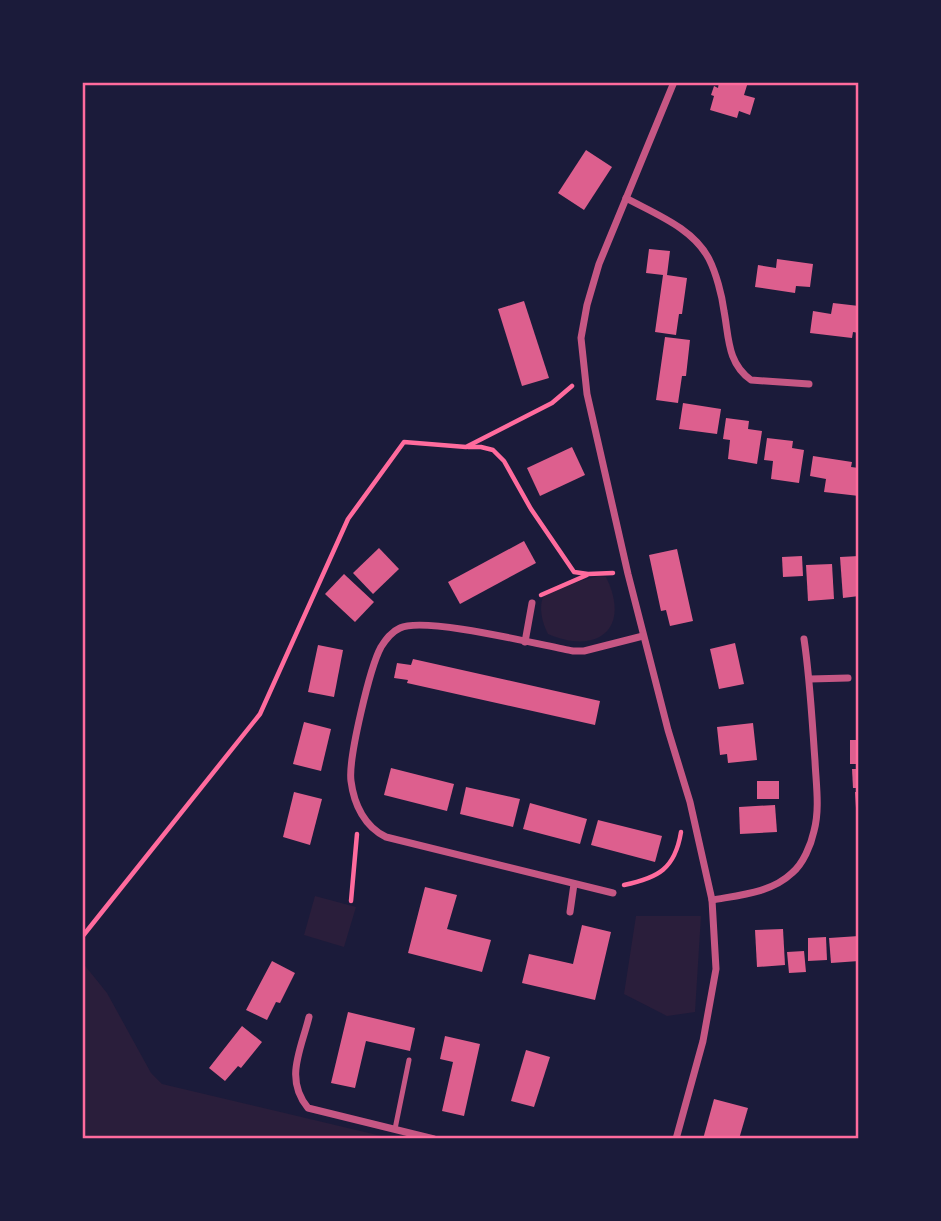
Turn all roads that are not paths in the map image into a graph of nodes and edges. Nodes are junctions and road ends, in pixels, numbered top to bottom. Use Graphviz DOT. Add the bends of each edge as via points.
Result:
graph roads {
  1 [pos="674,82"];
  2 [pos="626,198"];
  3 [pos="809,384"];
  4 [pos="532,603"];
  5 [pos="643,636"];
  6 [pos="804,639"];
  7 [pos="525,642"];
  8 [pos="848,678"];
  9 [pos="810,679"];
  10 [pos="574,884"];
  11 [pos="613,893"];
  12 [pos="712,900"];
  13 [pos="570,912"];
  14 [pos="309,1017"];
  15 [pos="409,1060"];
  16 [pos="395,1129"];
  17 [pos="434,1139"];
  18 [pos="676,1139"];
  1 -- 2 [label="street"];
  2 -- 3 [label="street" via="676,225 709,258 724,307 730,352 744,374 751,380"];
  2 -- 5 [label="street" via="599,264 581,338 583,376"];
  4 -- 7 [label="street"];
  5 -- 7 [label="street" via="573,652"];
  5 -- 12 [label="street"];
  6 -- 9 [label="street"];
  7 -- 10 [label="street" via="443,626 410,625 388,636 373,666 351,780 362,816 386,837"];
  8 -- 9 [label="street"];
  9 -- 12 [label="street" via="817,802 806,853 780,883"];
  10 -- 11 [label="street"];
  10 -- 13 [label="street"];
  12 -- 18 [label="street" via="716,969 703,1041"];
  14 -- 16 [label="street" via="295,1071 295,1085 308,1108"];
  15 -- 16 [label="lane"];
  16 -- 17 [label="street"];
}
